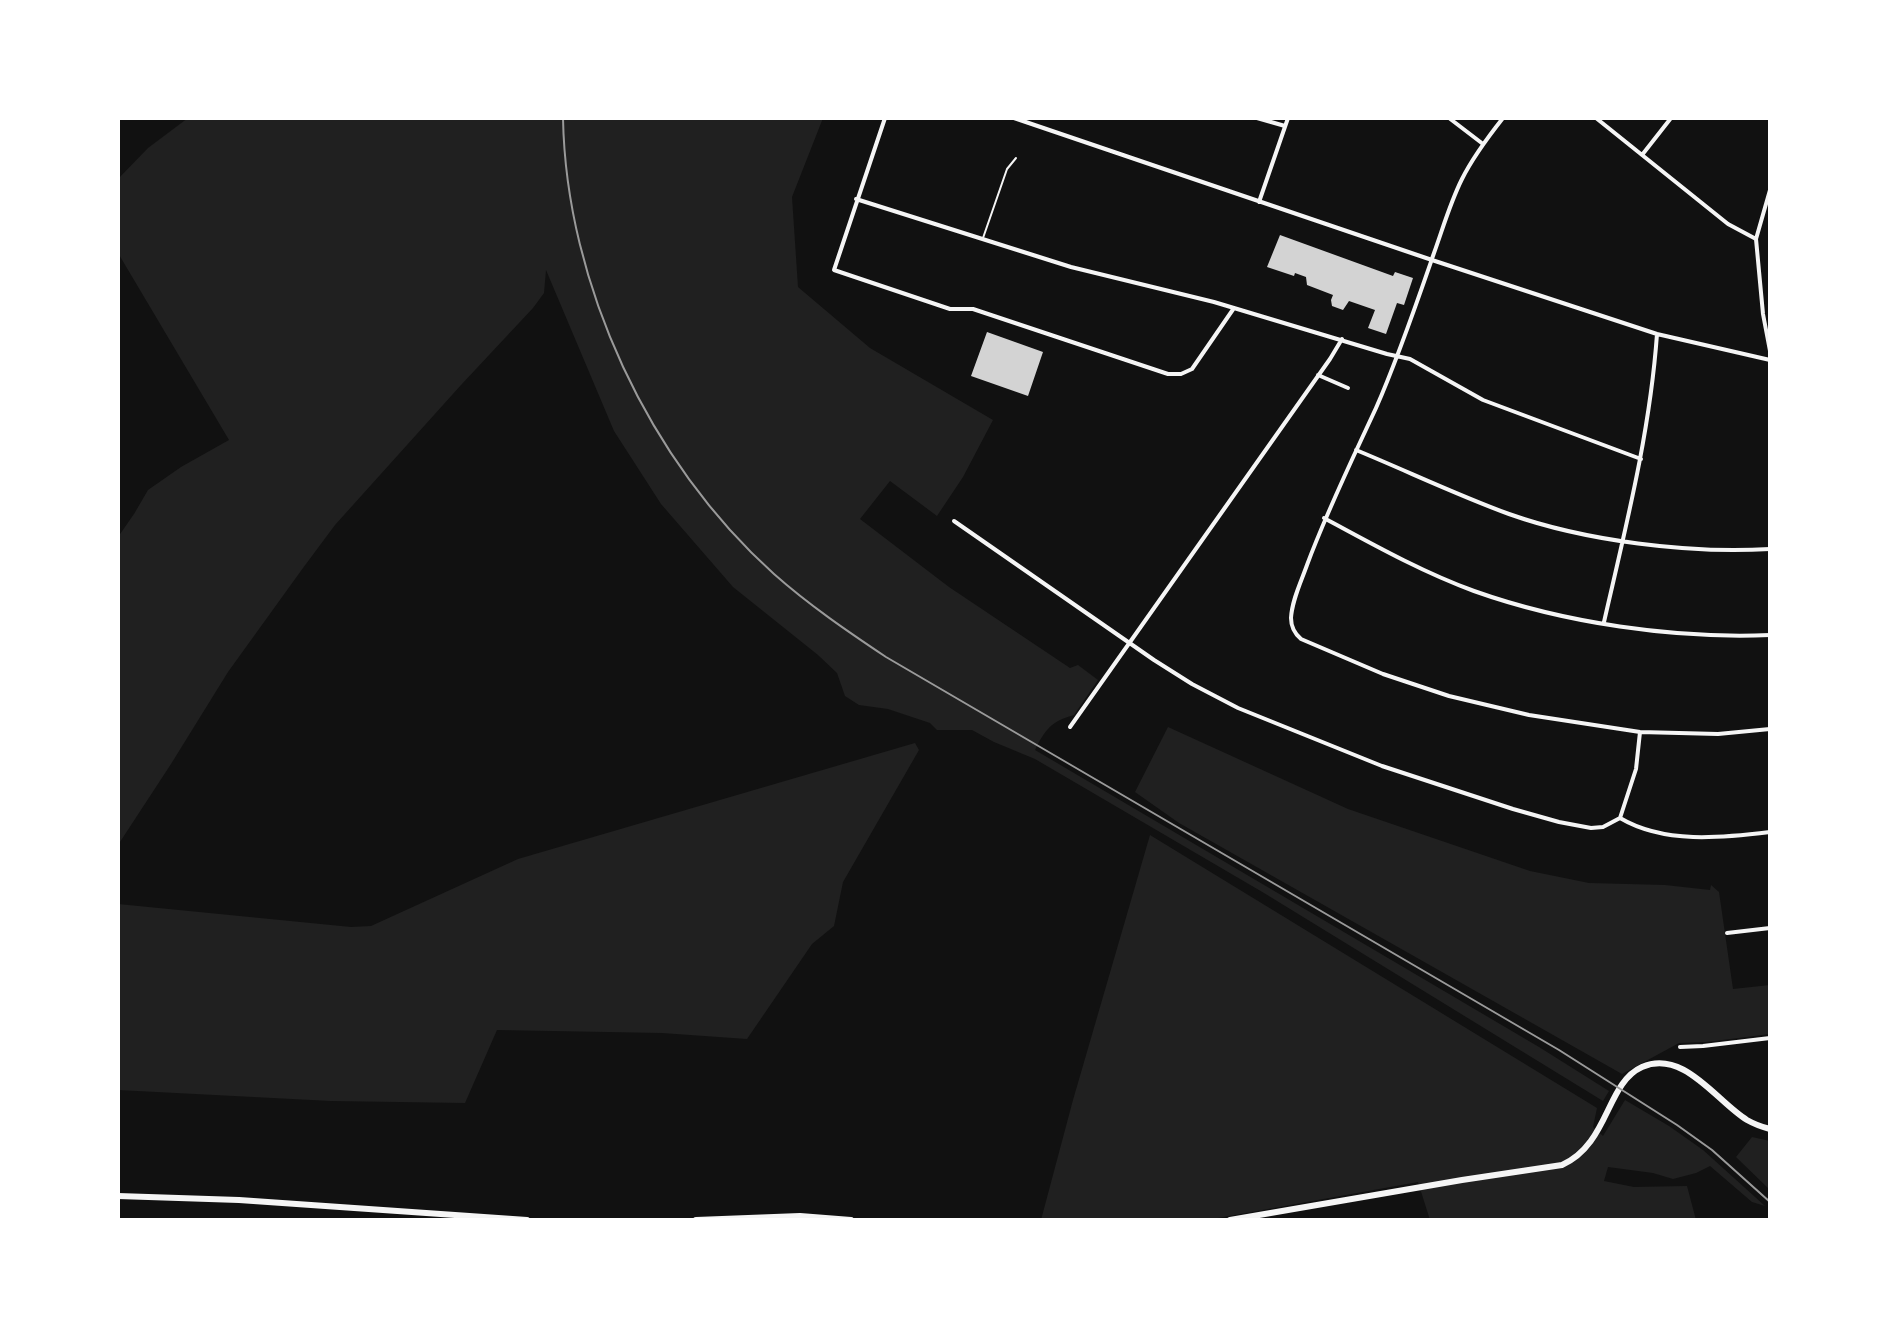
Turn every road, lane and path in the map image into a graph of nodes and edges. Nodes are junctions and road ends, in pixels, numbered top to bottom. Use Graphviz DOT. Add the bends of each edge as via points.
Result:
graph roads {
  1 [pos="885,118"];
  2 [pos="1014,118"];
  3 [pos="1257,118"];
  4 [pos="1288,118"];
  5 [pos="1449,118"];
  6 [pos="1503,118"];
  7 [pos="1596,118"];
  8 [pos="1671,118"];
  9 [pos="1285,126"];
  10 [pos="1483,144"];
  11 [pos="1642,155"];
  12 [pos="1016,158"];
  13 [pos="1770,190"];
  14 [pos="856,199"];
  15 [pos="1259,202"];
  16 [pos="983,239"];
  17 [pos="1756,239"];
  18 [pos="1432,260"];
  19 [pos="1234,308"];
  20 [pos="1657,334"];
  21 [pos="1342,339"];
  22 [pos="1770,351"];
  23 [pos="1398,356"];
  24 [pos="1770,360"];
  25 [pos="1318,375"];
  26 [pos="1348,388"];
  27 [pos="1356,450"];
  28 [pos="1641,459"];
  29 [pos="1324,518"];
  30 [pos="954,521"];
  31 [pos="1623,541"];
  32 [pos="1770,549"];
  33 [pos="1604,623"];
  34 [pos="1770,635"];
  35 [pos="1129,641"];
  36 [pos="1070,727"];
  37 [pos="1770,729"];
  38 [pos="1640,732"];
  39 [pos="1620,818"];
  40 [pos="1770,832"];
  41 [pos="1770,928"];
  42 [pos="1727,933"];
  43 [pos="1770,1038"];
  44 [pos="1680,1047"];
  45 [pos="1770,1129"];
  46 [pos="118,1196"];
  47 [pos="527,1220"];
  48 [pos="696,1220"];
  49 [pos="851,1220"];
  50 [pos="1230,1220"];
  1 -- 14 [label="street"];
  2 -- 15 [label="street"];
  3 -- 9 [label="street"];
  4 -- 9 [label="street"];
  5 -- 10 [label="street"];
  6 -- 10 [label="street"];
  7 -- 11 [label="street"];
  8 -- 11 [label="street"];
  9 -- 15 [label="street"];
  10 -- 18 [label="street" via="1446,214"];
  11 -- 17 [label="street" via="1728,224"];
  12 -- 16 [label="lane" via="1007,169"];
  13 -- 17 [label="street"];
  14 -- 16 [label="street"];
  14 -- 19 [label="street" via="834,270 950,309 973,309 1168,374 1192,369"];
  15 -- 18 [label="street"];
  16 -- 19 [label="street"];
  17 -- 22 [label="street"];
  18 -- 20 [label="street"];
  18 -- 23 [label="street"];
  19 -- 21 [label="street"];
  20 -- 24 [label="street"];
  20 -- 28 [label="street"];
  21 -- 23 [label="street"];
  21 -- 25 [label="street"];
  23 -- 27 [label="street"];
  23 -- 28 [label="street" via="1483,400"];
  25 -- 26 [label="street"];
  25 -- 35 [label="street"];
  27 -- 29 [label="street"];
  27 -- 31 [label="street" via="1517,516"];
  28 -- 31 [label="street"];
  29 -- 33 [label="street" via="1473,590"];
  29 -- 38 [label="street" via="1292,612 1292,628 1301,639 1449,696"];
  30 -- 35 [label="street"];
  31 -- 32 [label="street"];
  31 -- 33 [label="street"];
  33 -- 34 [label="street"];
  35 -- 36 [label="street"];
  35 -- 39 [label="street" via="1238,708 1382,766 1559,822 1598,828"];
  37 -- 38 [label="street"];
  38 -- 39 [label="street" via="1636,769"];
  39 -- 40 [label="street" via="1651,831 1694,838"];
  41 -- 42 [label="street"];
  43 -- 44 [label="street"];
  45 -- 50 [label="main road" via="1747,1120 1676,1066 1648,1065 1625,1082 1588,1146 1562,1165"];
  46 -- 47 [label="main road"];
  48 -- 49 [label="main road"];
}
